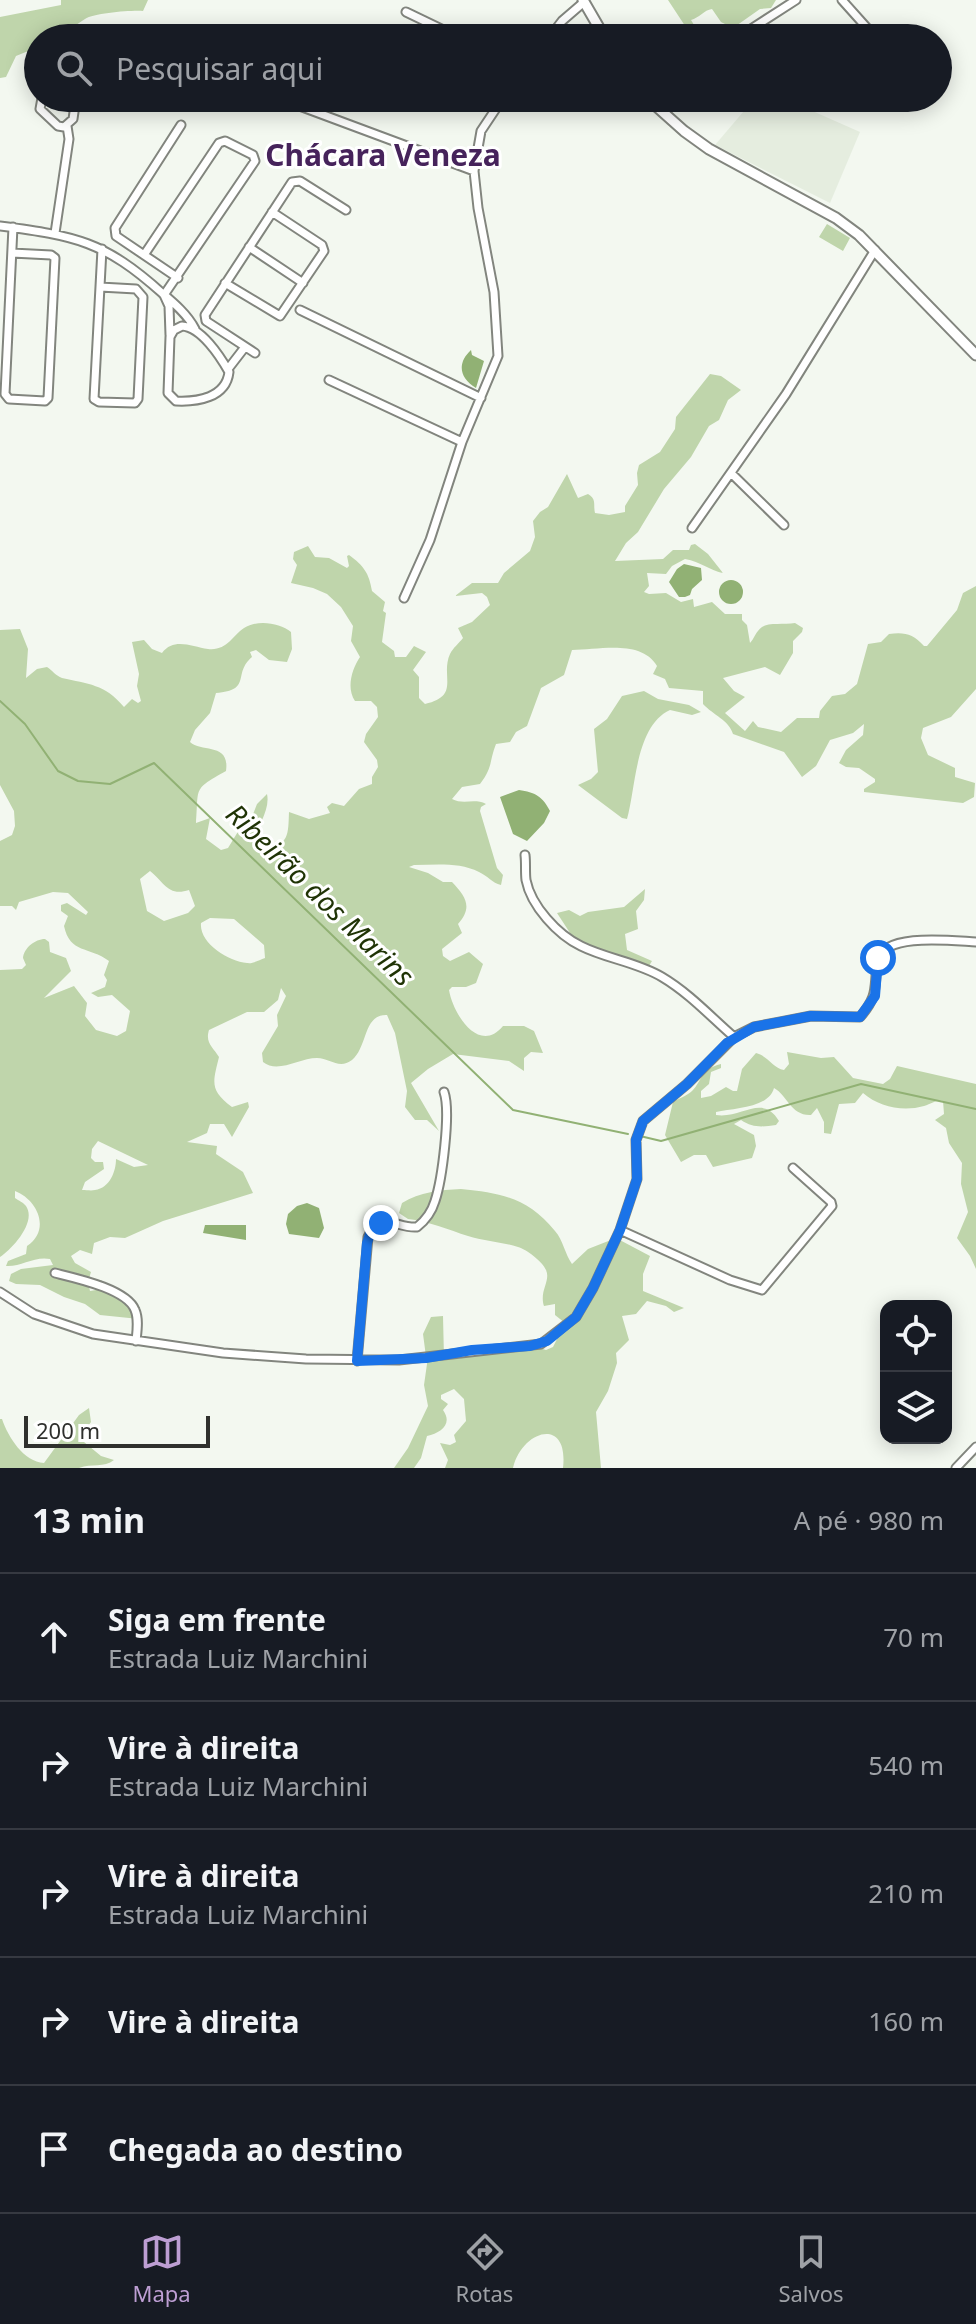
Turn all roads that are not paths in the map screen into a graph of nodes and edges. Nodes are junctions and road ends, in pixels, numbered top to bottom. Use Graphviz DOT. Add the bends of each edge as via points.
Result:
graph roads {
  1 [pos="796,0"];
  2 [pos="842,0"];
  3 [pos="584,1"];
  4 [pos="406,12"];
  5 [pos="431,24"];
  6 [pos="560,24"];
  7 [pos="597,24"];
  8 [pos="759,24"];
  9 [pos="863,24"];
  10 [pos="43,112"];
  11 [pos="74,112"];
  12 [pos="316,112"];
  13 [pos="494,112"];
  14 [pos="663,112"];
  15 [pos="181,125"];
  16 [pos="67,126"];
  17 [pos="474,171"];
  18 [pos="346,210"];
  19 [pos="272,212"];
  20 [pos="0,226"];
  21 [pos="13,227"];
  22 [pos="55,233"];
  23 [pos="249,247"];
  24 [pos="102,249"];
  25 [pos="875,250"];
  26 [pos="12,253"];
  27 [pos="144,255"];
  28 [pos="178,278"];
  29 [pos="225,283"];
  30 [pos="303,283"];
  31 [pos="100,287"];
  32 [pos="164,295"];
  33 [pos="300,310"];
  34 [pos="195,329"];
  35 [pos="170,337"];
  36 [pos="245,347"];
  37 [pos="255,353"];
  38 [pos="976,355"];
  39 [pos="228,369"];
  40 [pos="329,380"];
  41 [pos="481,398"];
  42 [pos="462,442"];
  43 [pos="732,474"];
  44 [pos="784,525"];
  45 [pos="692,528"];
  46 [pos="404,598"];
  47 [pos="525,855"];
  48 [pos="976,942"];
  49 [pos="734,1037"];
  50 [pos="444,1092"];
  51 [pos="793,1168"];
  52 [pos="620,1230"];
  53 [pos="55,1273"];
  54 [pos="0,1292"];
  55 [pos="136,1341"];
  56 [pos="357,1361"];
  57 [pos="976,1447"];
  58 [pos="956,1468"];
  1 -- 8 [label="street"];
  2 -- 9 [label="street"];
  3 -- 6 [label="street"];
  3 -- 7 [label="main road"];
  4 -- 5 [label="street"];
  10 -- 16 [label="street" via="58,126"];
  11 -- 16 [label="street"];
  12 -- 17 [label="street"];
  13 -- 17 [label="street" via="481,131"];
  14 -- 25 [label="main road" via="709,149 836,218"];
  15 -- 27 [label="street" via="116,225 116,236"];
  16 -- 22 [label="street"];
  17 -- 41 [label="street" via="498,332 498,356"];
  18 -- 19 [label="street" via="296,180"];
  19 -- 23 [label="street"];
  19 -- 30 [label="street" via="324,248"];
  20 -- 21 [label="street"];
  21 -- 22 [label="street"];
  21 -- 26 [label="street"];
  22 -- 24 [label="street"];
  23 -- 29 [label="street"];
  23 -- 30 [label="street"];
  24 -- 31 [label="street"];
  24 -- 32 [label="street" via="143,274"];
  25 -- 38 [label="main road"];
  25 -- 43 [label="street"];
  26 -- 26 [label="street" via="5,394 9,399 45,401 55,258"];
  27 -- 28 [label="street"];
  27 -- 28 [label="street" via="219,143 253,155 255,161"];
  28 -- 32 [label="street"];
  29 -- 30 [label="street" via="279,316"];
  29 -- 36 [label="street" via="204,318"];
  31 -- 31 [label="street" via="94,399 135,403 143,297 136,289"];
  32 -- 34 [label="street"];
  32 -- 35 [label="street"];
  33 -- 41 [label="street"];
  34 -- 35 [label="street" via="182,326"];
  34 -- 39 [label="street"];
  35 -- 39 [label="street" via="168,393 174,400 200,402 210,397 228,379"];
  36 -- 37 [label="street"];
  36 -- 39 [label="street"];
  40 -- 42 [label="street"];
  41 -- 42 [label="street"];
  42 -- 46 [label="street" via="430,540"];
  43 -- 44 [label="street"];
  43 -- 45 [label="street"];
  47 -- 49 [label="street" via="532,896 562,934 664,978"];
  48 -- 49 [label="street" via="892,945 878,958 875,996 860,1017 782,1020"];
  49 -- 52 [label="street" via="643,1121 636,1140 637,1179"];
  50 -- 56 [label="street" via="441,1165 430,1213 417,1227 381,1223 368,1237"];
  51 -- 52 [label="street" via="832,1206 762,1290"];
  52 -- 56 [label="street" via="576,1317 547,1341 426,1358"];
  53 -- 55 [label="street" via="108,1289 132,1304"];
  54 -- 55 [label="street" via="48,1320"];
  55 -- 56 [label="street" via="223,1353"];
  57 -- 58 [label="street"];
}
